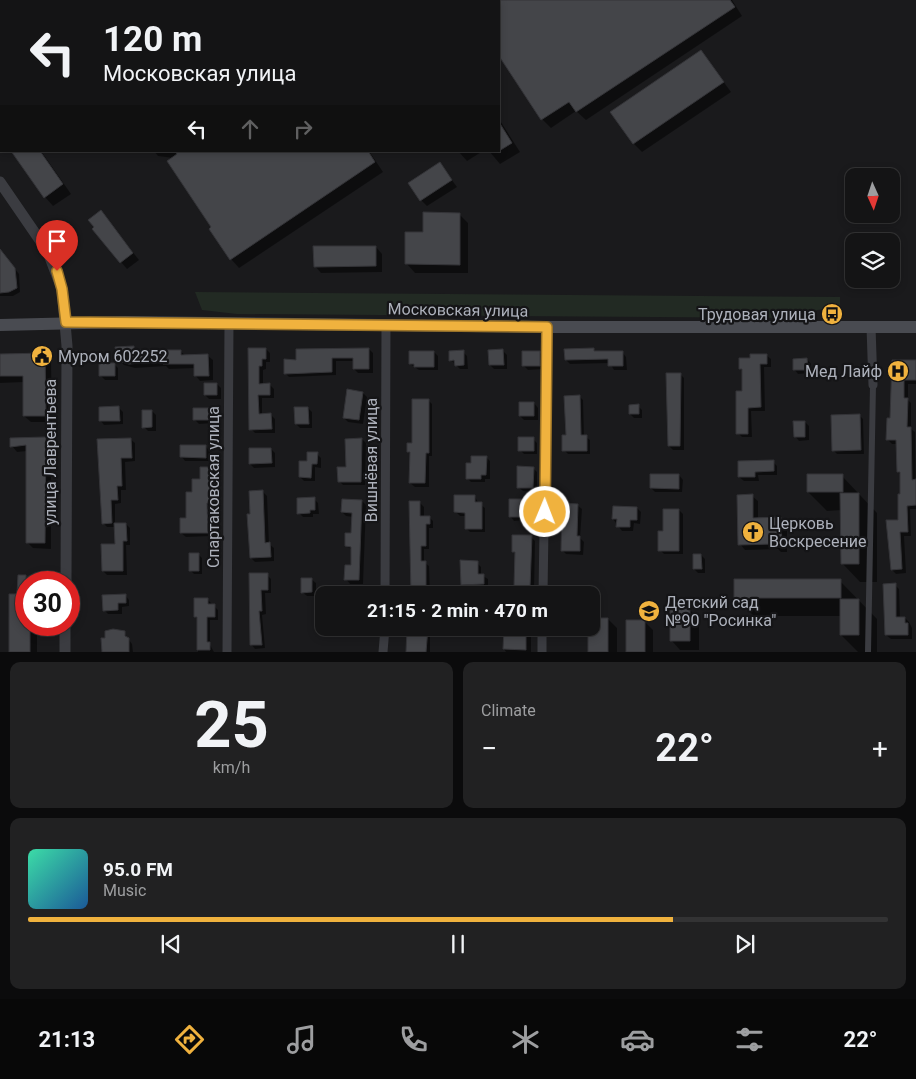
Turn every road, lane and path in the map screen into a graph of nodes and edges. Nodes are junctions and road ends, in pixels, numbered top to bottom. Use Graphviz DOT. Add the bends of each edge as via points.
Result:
graph roads {
  1 [pos="0,182"];
  2 [pos="66,322"];
  3 [pos="229,323"];
  4 [pos="0,325"];
  5 [pos="386,325"];
  6 [pos="547,327"];
  7 [pos="871,327"];
  8 [pos="916,327"];
  9 [pos="873,385"];
  10 [pos="66,571"];
  11 [pos="385,586"];
  12 [pos="543,586"];
  13 [pos="65,636"];
  14 [pos="384,636"];
  15 [pos="542,636"];
  16 [pos="65,652"];
  17 [pos="227,652"];
  18 [pos="383,652"];
  19 [pos="542,652"];
  20 [pos="868,652"];
  1 -- 2 [label="street, улица Лаврентьева" via="54,264 62,289"];
  2 -- 3 [label="main road, Московская улица"];
  2 -- 4 [label="main road, Московская улица"];
  2 -- 10 [label="street, улица Лаврентьева"];
  3 -- 5 [label="main road, Московская улица"];
  3 -- 17 [label="street, Спартаковская улица"];
  5 -- 6 [label="main road, Московская улица"];
  5 -- 11 [label="street, Вишнёвая улица"];
  6 -- 7 [label="main road, Московская улица"];
  6 -- 12 [label="street"];
  7 -- 8 [label="main road, Московская улица"];
  7 -- 9 [label="street"];
  9 -- 20 [label="street"];
  13 -- 16 [label="street"];
  14 -- 18 [label="street"];
  15 -- 19 [label="street"];
}
